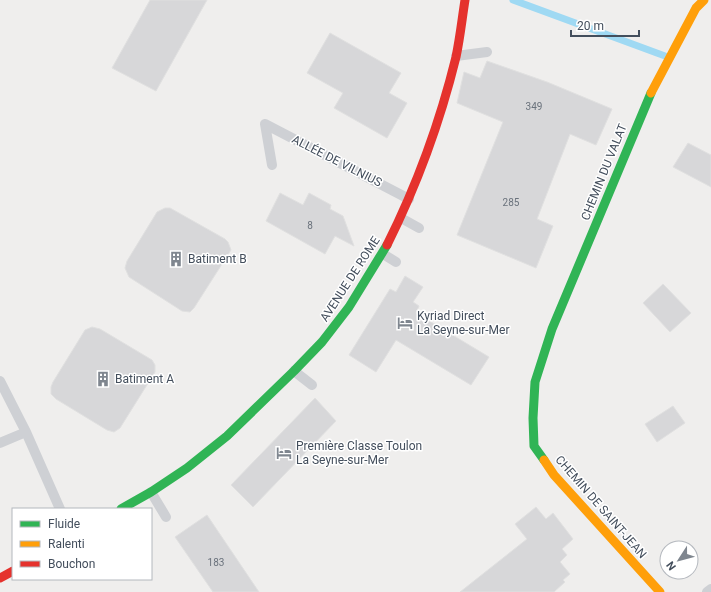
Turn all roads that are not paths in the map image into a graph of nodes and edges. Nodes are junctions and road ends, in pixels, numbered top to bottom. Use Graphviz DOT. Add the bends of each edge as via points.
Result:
graph roads {
  1 [pos="465,0"];
  2 [pos="704,0"];
  3 [pos="487,52"];
  4 [pos="456,56"];
  5 [pos="272,165"];
  6 [pos="409,199"];
  7 [pos="401,218"];
  8 [pos="419,228"];
  9 [pos="382,254"];
  10 [pos="396,262"];
  11 [pos="541,361"];
  12 [pos="294,372"];
  13 [pos="0,381"];
  14 [pos="312,385"];
  15 [pos="262,387"];
  16 [pos="271,393"];
  17 [pos="26,432"];
  18 [pos="0,444"];
  19 [pos="151,492"];
  20 [pos="60,508"];
  21 [pos="123,508"];
  22 [pos="166,517"];
  23 [pos="12,572"];
  24 [pos="0,578"];
  25 [pos="711,589"];
  26 [pos="660,592"];
  27 [pos="707,592"];
  1 -- 4 [label="street, AVENUE DE ROME"];
  2 -- 11 [label="street, CHEMIN DU VALAT" via="696,8 648,98"];
  3 -- 4 [label="lane"];
  4 -- 6 [label="street, AVENUE DE ROME" via="430,147"];
  5 -- 6 [label="lane, ALLÉE DE VILNIUS" via="265,124"];
  6 -- 7 [label="street, AVENUE DE ROME"];
  7 -- 8 [label="lane"];
  7 -- 9 [label="street, AVENUE DE ROME"];
  9 -- 10 [label="lane"];
  9 -- 12 [label="street, AVENUE DE ROME" via="349,307"];
  11 -- 26 [label="street, CHEMIN DE SAINT-JEAN" via="535,382 534,446 554,475"];
  12 -- 14 [label="lane"];
  12 -- 16 [label="street, AVENUE DE ROME"];
  13 -- 17 [label="lane"];
  15 -- 16 [label="lane"];
  16 -- 19 [label="street, AVENUE DE ROME" via="227,436 187,468"];
  17 -- 18 [label="lane"];
  17 -- 20 [label="lane"];
  19 -- 21 [label="street, AVENUE DE ROME"];
  19 -- 22 [label="lane"];
  23 -- 24 [label="street"];
  25 -- 27 [label="lane"];
}
